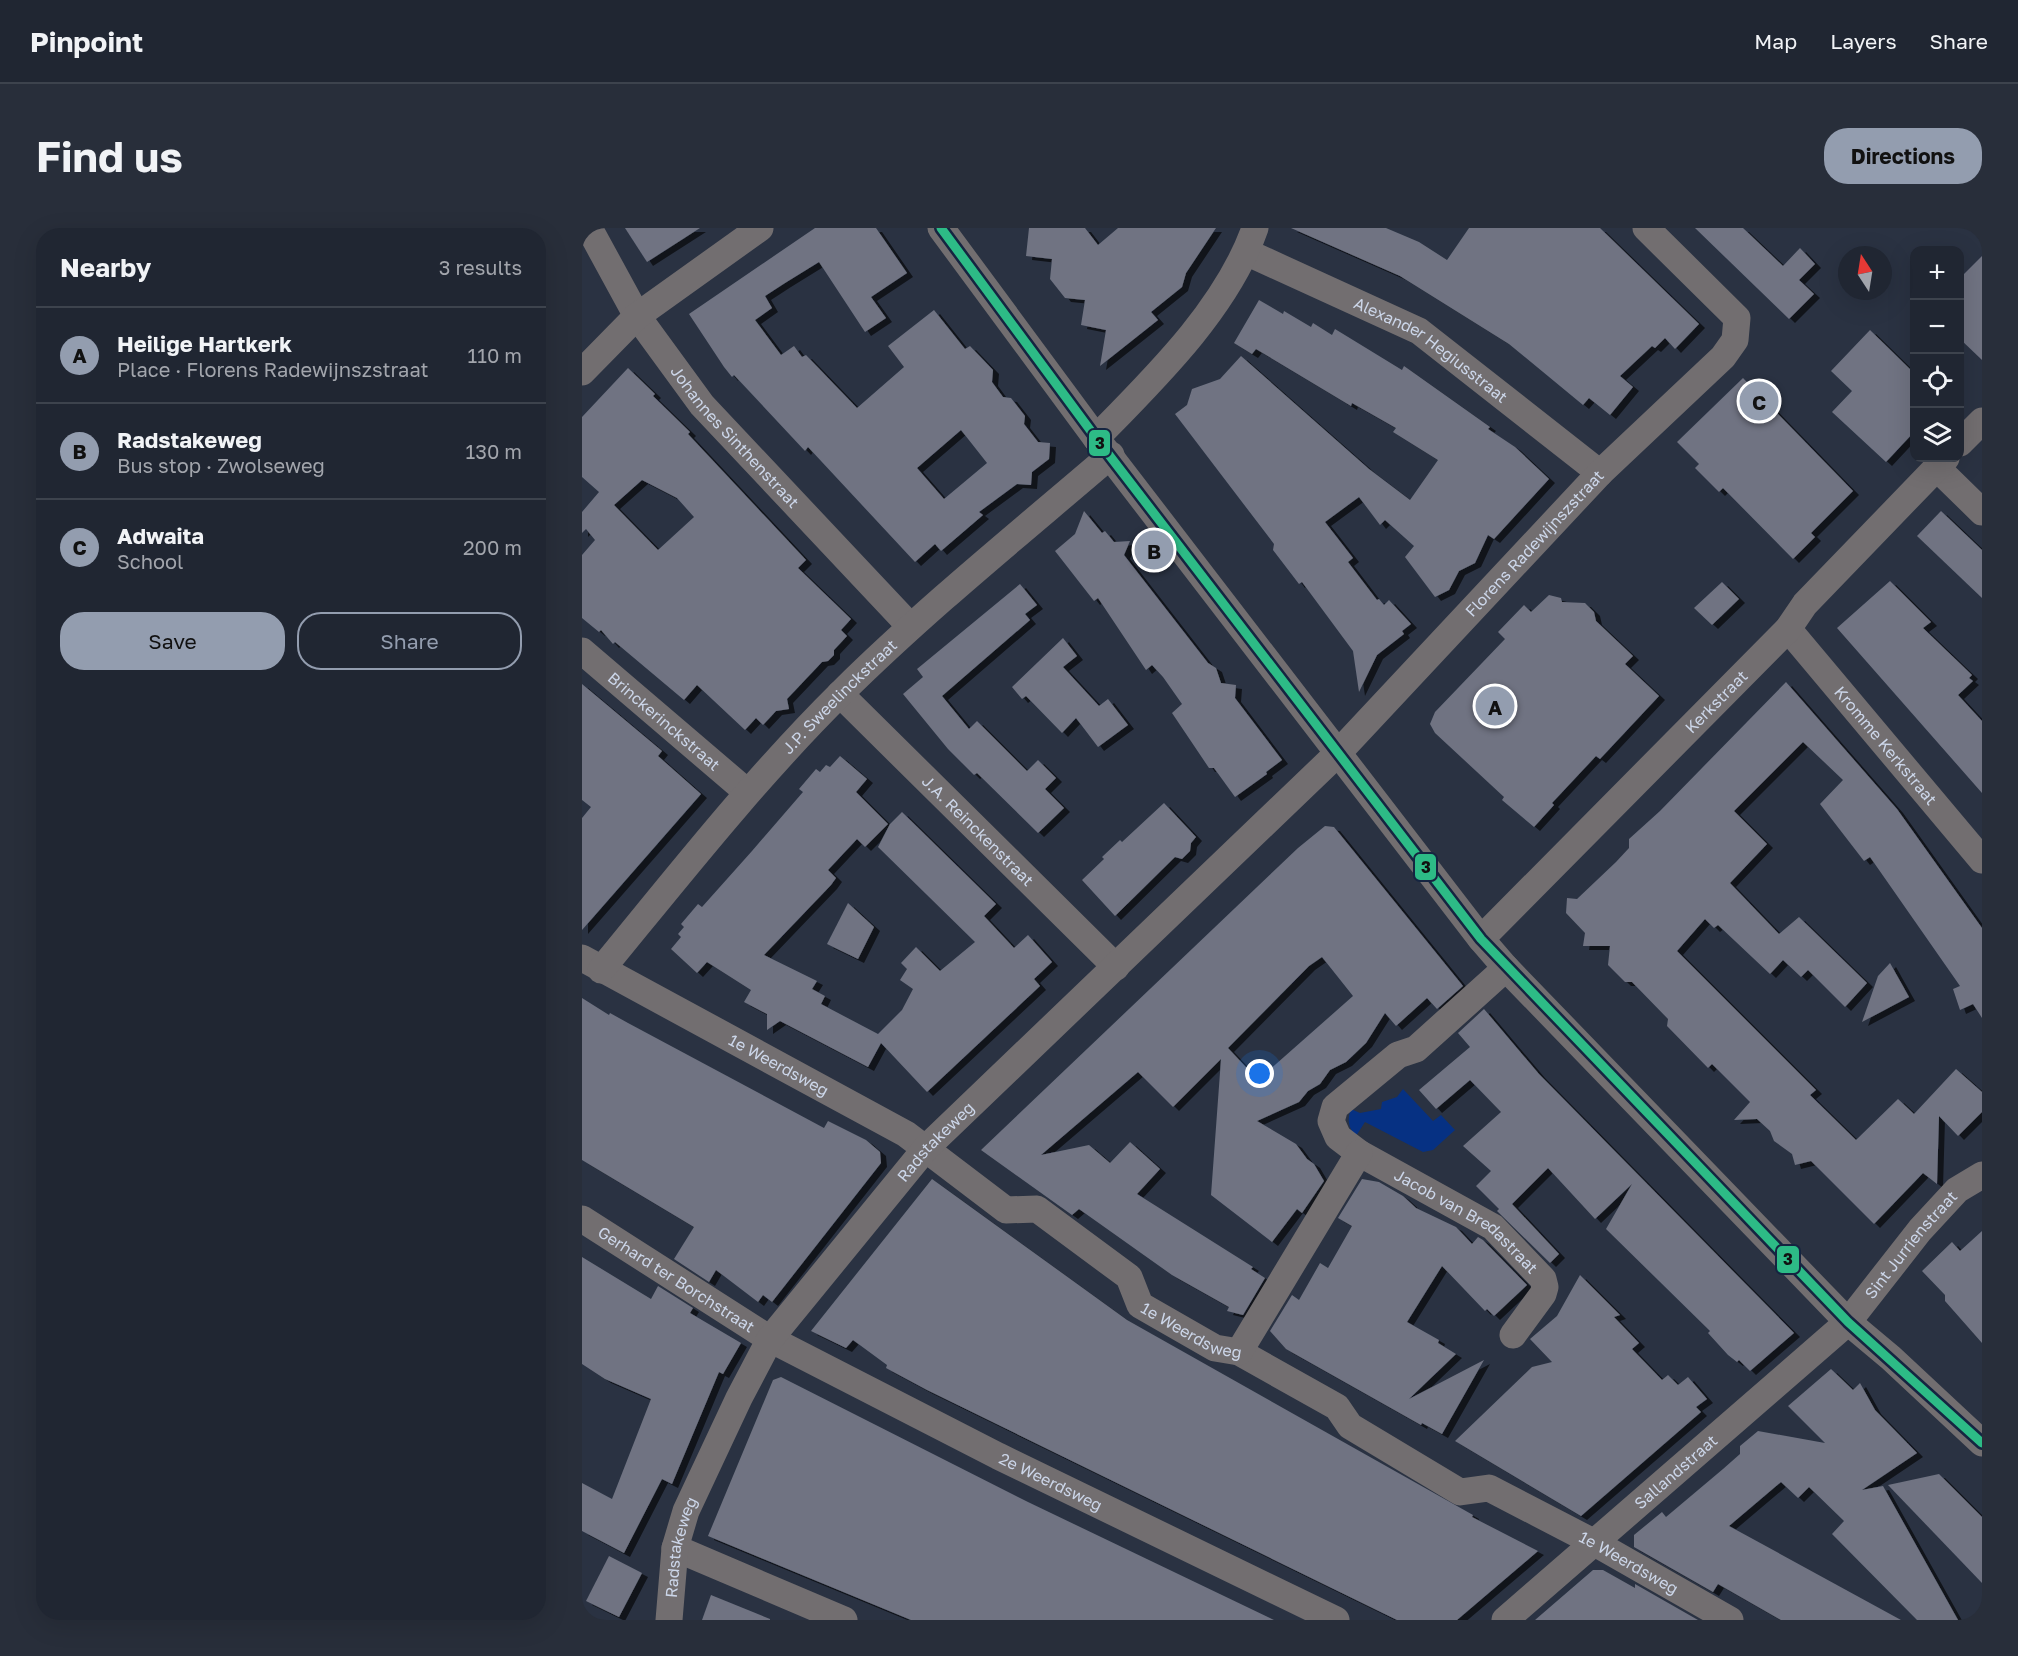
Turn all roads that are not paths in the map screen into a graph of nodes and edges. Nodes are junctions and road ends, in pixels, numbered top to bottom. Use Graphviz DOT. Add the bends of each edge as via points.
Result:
graph roads {
  1 [pos="589,228"];
  2 [pos="760,228"];
  3 [pos="941,228"];
  4 [pos="1647,228"];
  5 [pos="1251,240"];
  6 [pos="637,316"];
  7 [pos="582,372"];
  8 [pos="1982,421"];
  9 [pos="1964,438"];
  10 [pos="1103,446"];
  11 [pos="1941,462"];
  12 [pos="1600,472"];
  13 [pos="1982,512"];
  14 [pos="910,626"];
  15 [pos="1788,629"];
  16 [pos="582,651"];
  17 [pos="840,694"];
  18 [pos="1338,753"];
  19 [pos="747,792"];
  20 [pos="1982,860"];
  21 [pos="1481,939"];
  22 [pos="592,964"];
  23 [pos="1116,967"];
  24 [pos="1506,968"];
  25 [pos="926,1148"];
  26 [pos="1359,1153"];
  27 [pos="1982,1175"];
  28 [pos="582,1219"];
  29 [pos="1848,1322"];
  30 [pos="1513,1335"];
  31 [pos="771,1339"];
  32 [pos="1239,1352"];
  33 [pos="1982,1443"];
  34 [pos="1595,1543"];
  35 [pos="675,1548"];
  36 [pos="669,1620"];
  37 [pos="844,1620"];
  38 [pos="1335,1620"];
  39 [pos="1505,1620"];
  40 [pos="1730,1620"];
  1 -- 6 [label="street, Johannes Sinthenstraat"];
  2 -- 6 [label="street"];
  3 -- 10 [label="street"];
  4 -- 12 [label="street, Florens Radewijnszstraat" via="1737,318 1736,340 1723,357"];
  5 -- 10 [label="street, J.P. Sweelinckstraat" via="1218,298"];
  5 -- 12 [label="street, Alexander Hegiusstraat" via="1419,331"];
  6 -- 7 [label="street"];
  6 -- 14 [label="street, Johannes Sinthenstraat" via="702,405"];
  8 -- 9 [label="street"];
  10 -- 14 [label="street, J.P. Sweelinckstraat"];
  10 -- 18 [label="street"];
  11 -- 13 [label="street"];
  11 -- 15 [label="street, Kerkstraat" via="1805,604"];
  12 -- 18 [label="street, Florens Radewijnszstraat"];
  14 -- 17 [label="street, J.P. Sweelinckstraat"];
  15 -- 20 [label="street, Kromme Kerkstraat"];
  15 -- 21 [label="street, Kerkstraat"];
  16 -- 19 [label="street, Brinckerinckstraat"];
  17 -- 19 [label="street, J.P. Sweelinckstraat"];
  17 -- 23 [label="street, J.A. Reinckenstraat"];
  18 -- 21 [label="street"];
  18 -- 23 [label="street, Radstakeweg"];
  19 -- 22 [label="street, J.P. Sweelinckstraat"];
  21 -- 24 [label="street"];
  22 -- 25 [label="street, 1e Weerdsweg"];
  23 -- 25 [label="street, Radstakeweg"];
  24 -- 26 [label="street, Jacob van Bredastraat" via="1416,1049 1398,1055 1335,1107 1331,1121 1338,1137"];
  24 -- 29 [label="street"];
  25 -- 31 [label="street, Radstakeweg"];
  25 -- 32 [label="street, 1e Weerdsweg" via="1006,1210 1037,1209 1129,1276 1140,1305 1215,1348"];
  26 -- 30 [label="street, Jacob van Bredastraat" via="1481,1219 1543,1279 1543,1294"];
  26 -- 32 [label="street"];
  27 -- 29 [label="street, Sint Jurrienstraat" via="1957,1190"];
  28 -- 31 [label="street, Gerhard ter Borchstraat"];
  29 -- 33 [label="street"];
  29 -- 34 [label="street, Sallandstraat"];
  31 -- 35 [label="street, Radstakeweg" via="686,1511"];
  31 -- 38 [label="street, 2e Weerdsweg" via="998,1456"];
  32 -- 34 [label="street, 1e Weerdsweg" via="1336,1407 1350,1426 1460,1492 1489,1488"];
  34 -- 39 [label="street, Sallandstraat"];
  34 -- 40 [label="street, 1e Weerdsweg"];
  35 -- 36 [label="street, Radstakeweg"];
  35 -- 37 [label="street"];
}
